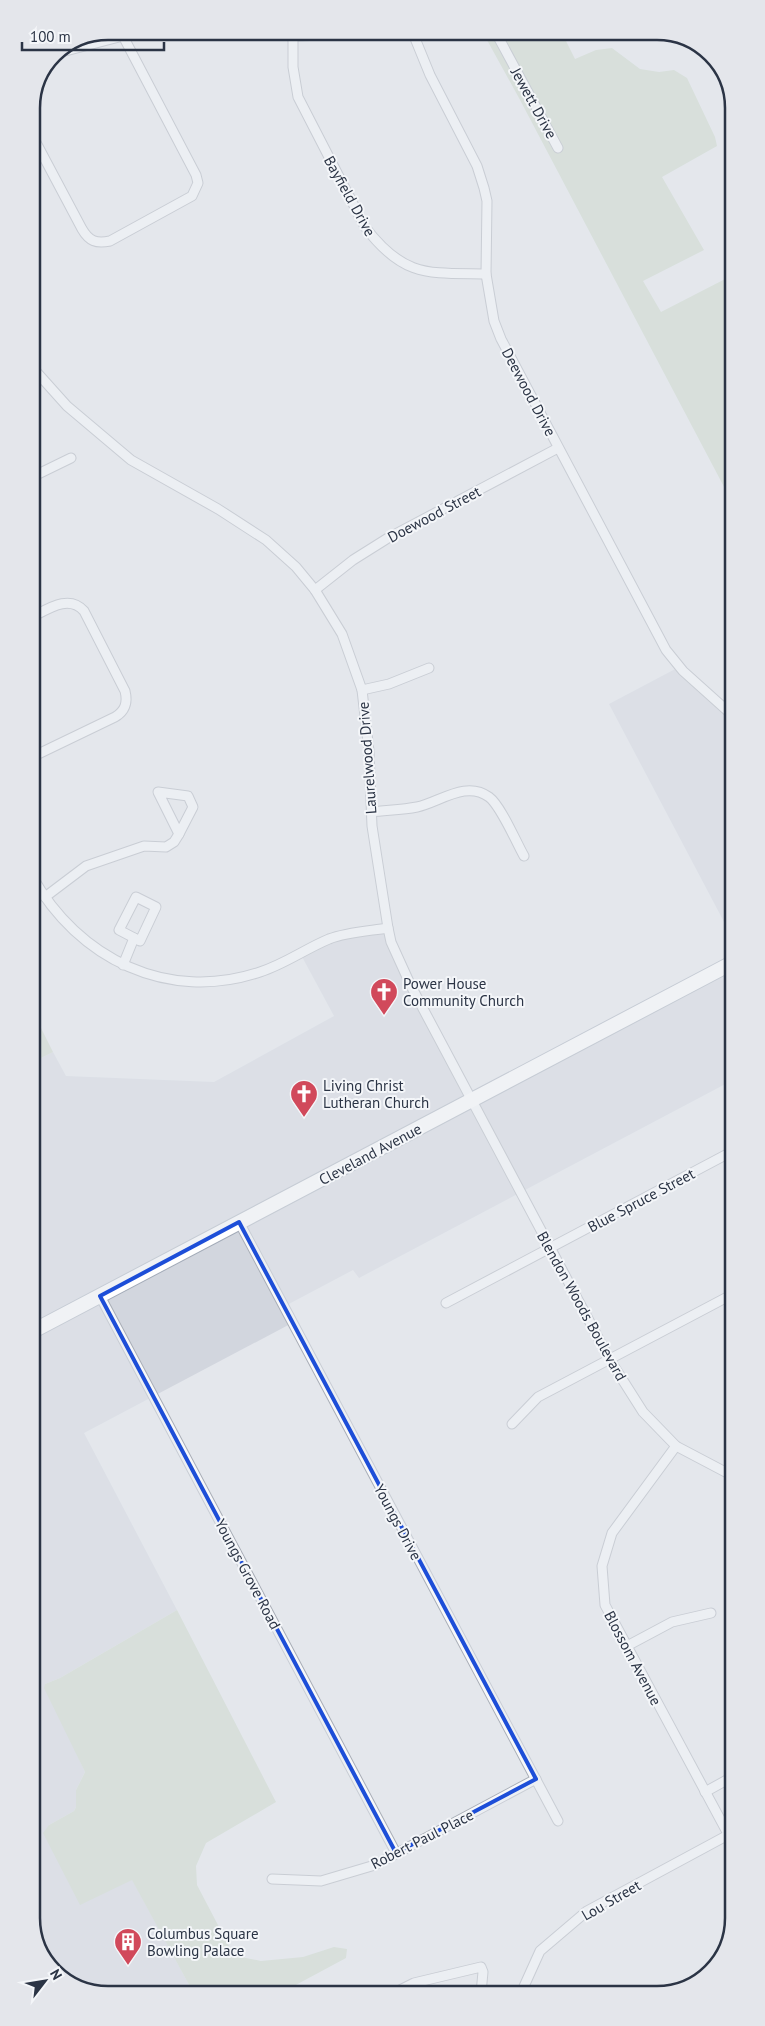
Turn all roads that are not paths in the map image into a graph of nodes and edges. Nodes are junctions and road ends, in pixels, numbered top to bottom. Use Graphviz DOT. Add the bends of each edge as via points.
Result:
graph roads {
  1 [pos="107,40"];
  2 [pos="125,40"];
  3 [pos="294,40"];
  4 [pos="416,40"];
  5 [pos="500,40"];
  6 [pos="77,48"];
  7 [pos="40,148"];
  8 [pos="558,148"];
  9 [pos="486,274"];
  10 [pos="40,376"];
  11 [pos="558,448"];
  12 [pos="71,458"];
  13 [pos="40,474"];
  14 [pos="315,590"];
  15 [pos="40,613"];
  16 [pos="429,668"];
  17 [pos="362,690"];
  18 [pos="725,709"];
  19 [pos="40,753"];
  20 [pos="371,812"];
  21 [pos="178,834"];
  22 [pos="524,856"];
  23 [pos="40,889"];
  24 [pos="45,897"];
  25 [pos="388,928"];
  26 [pos="134,938"];
  27 [pos="123,966"];
  28 [pos="725,967"];
  29 [pos="472,1100"];
  30 [pos="725,1155"];
  31 [pos="239,1222"];
  32 [pos="550,1248"];
  33 [pos="100,1296"];
  34 [pos="725,1298"];
  35 [pos="446,1303"];
  36 [pos="40,1326"];
  37 [pos="610,1360"];
  38 [pos="512,1424"];
  39 [pos="676,1446"];
  40 [pos="725,1472"];
  41 [pos="712,1613"];
  42 [pos="627,1646"];
  43 [pos="536,1779"];
  44 [pos="725,1781"];
  45 [pos="705,1792"];
  46 [pos="558,1821"];
  47 [pos="725,1829"];
  48 [pos="725,1837"];
  49 [pos="396,1853"];
  50 [pos="272,1880"];
  51 [pos="408,1986"];
  52 [pos="482,1986"];
  53 [pos="523,1986"];
  1 -- 6 [label="street"];
  2 -- 7 [label="street" via="196,175 196,190 187,201 110,241 94,241 86,236"];
  3 -- 9 [label="street, Bayfield Drive" via="293,67 298,97 374,239 389,255 417,270"];
  4 -- 9 [label="street, Deewood Drive" via="477,166 484,188 487,201"];
  5 -- 8 [label="street, Jewett Drive"];
  9 -- 11 [label="street, Deewood Drive" via="499,333"];
  10 -- 14 [label="street, Laurelwood Drive" via="67,406 131,460 266,540 296,566"];
  11 -- 14 [label="street, Doewood Street" via="388,538"];
  11 -- 18 [label="street, Deewood Drive" via="666,650 683,671"];
  12 -- 13 [label="street"];
  14 -- 17 [label="street, Laurelwood Drive" via="342,634"];
  15 -- 19 [label="street" via="59,604 79,606 127,698 126,706 115,718"];
  16 -- 17 [label="street" via="389,684"];
  17 -- 20 [label="street, Laurelwood Drive"];
  20 -- 22 [label="street" via="417,808 466,790 479,792 497,807"];
  20 -- 25 [label="street, Laurelwood Drive"];
  21 -- 21 [label="street" via="193,807 188,796 158,792"];
  21 -- 24 [label="street" via="166,847 144,846 86,866"];
  23 -- 24 [label="street"];
  24 -- 27 [label="street" via="76,933"];
  25 -- 27 [label="street" via="338,936 258,973 219,980 184,982"];
  25 -- 29 [label="street, Laurelwood Drive" via="410,986"];
  26 -- 26 [label="street" via="119,930 136,897 156,907 140,941"];
  26 -- 27 [label="street"];
  28 -- 29 [label="main road, Cleveland Avenue"];
  29 -- 31 [label="main road, Cleveland Avenue"];
  29 -- 32 [label="street, Blendon Woods Boulevard"];
  30 -- 32 [label="street, Blue Spruce Street"];
  31 -- 33 [label="main road, Cleveland Avenue"];
  31 -- 43 [label="street, Youngs Drive"];
  32 -- 35 [label="street, Blue Spruce Street"];
  32 -- 37 [label="street, Blendon Woods Boulevard"];
  33 -- 36 [label="main road, Cleveland Avenue"];
  33 -- 49 [label="street, Youngs Grove Road"];
  34 -- 37 [label="street"];
  37 -- 38 [label="street" via="538,1397"];
  37 -- 39 [label="street, Blendon Woods Boulevard" via="643,1412"];
  39 -- 40 [label="street, Blendon Woods Boulevard"];
  39 -- 42 [label="street, Blossom Avenue" via="612,1533 602,1566 605,1605"];
  41 -- 42 [label="street" via="672,1622"];
  42 -- 45 [label="street, Blossom Avenue"];
  43 -- 46 [label="street, Youngs Drive"];
  43 -- 49 [label="street, Robert Paul Place"];
  44 -- 45 [label="street"];
  45 -- 47 [label="street, Blossom Avenue"];
  48 -- 53 [label="street, Lou Street" via="587,1911 540,1951"];
  49 -- 50 [label="street, Robert Paul Place" via="375,1865 321,1881"];
  51 -- 52 [label="street" via="481,1966"];
}
